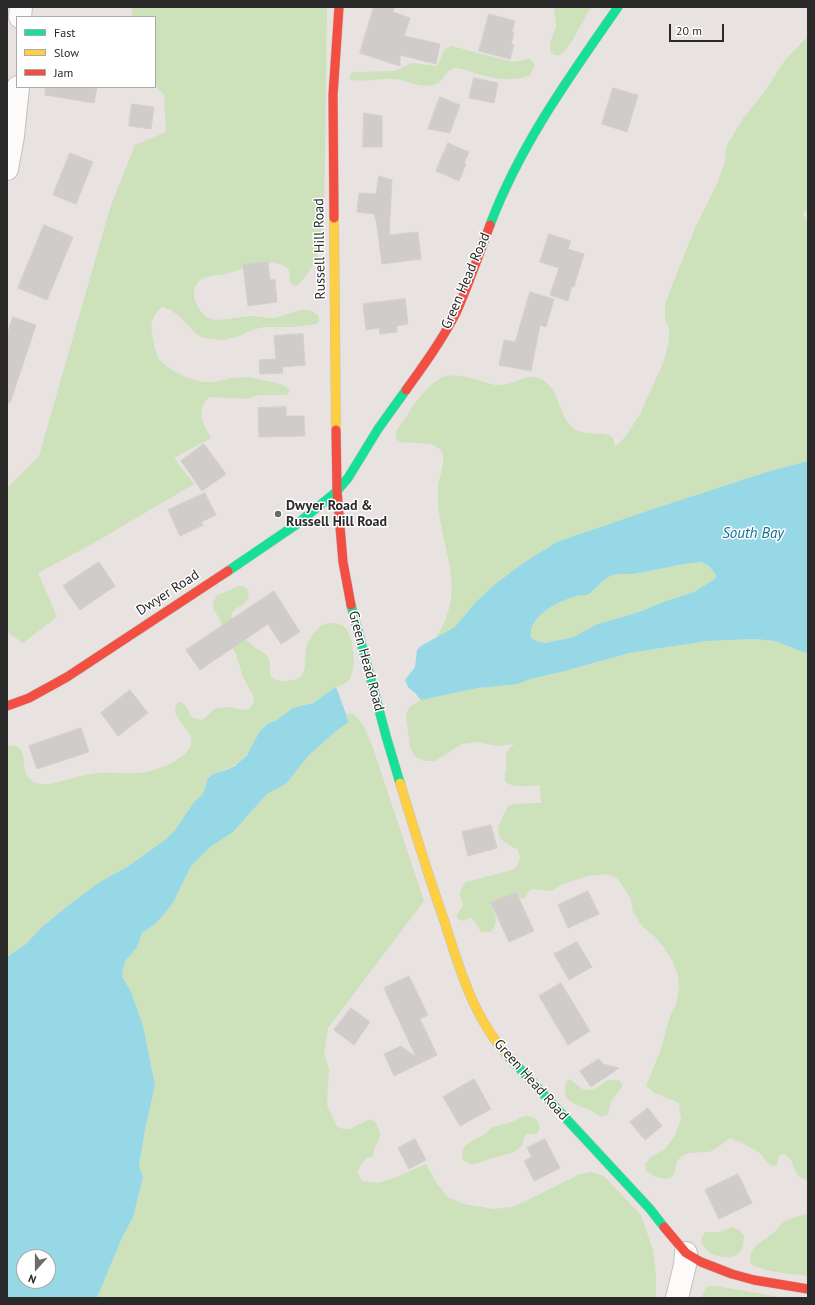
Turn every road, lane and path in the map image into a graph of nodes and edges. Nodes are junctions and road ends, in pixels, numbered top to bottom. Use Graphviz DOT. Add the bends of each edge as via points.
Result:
graph roads {
  1 [pos="339,7"];
  2 [pos="618,7"];
  3 [pos="18,88"];
  4 [pos="7,169"];
  5 [pos="337,491"];
  6 [pos="7,706"];
  7 [pos="686,1253"];
  8 [pos="808,1289"];
  9 [pos="677,1298"];
  1 -- 5 [label="street, Russell Hill Road" via="333,95"];
  2 -- 5 [label="street, Green Head Road" via="554,102 513,172 446,331"];
  3 -- 4 [label="street"];
  5 -- 6 [label="street, Dwyer Road" via="295,526 67,677 29,698"];
  5 -- 7 [label="street, Green Head Road" via="348,594 379,713 425,864 463,979 478,1013 505,1053 650,1209"];
  7 -- 8 [label="street" via="701,1262 739,1276"];
  7 -- 9 [label="street"];
}
